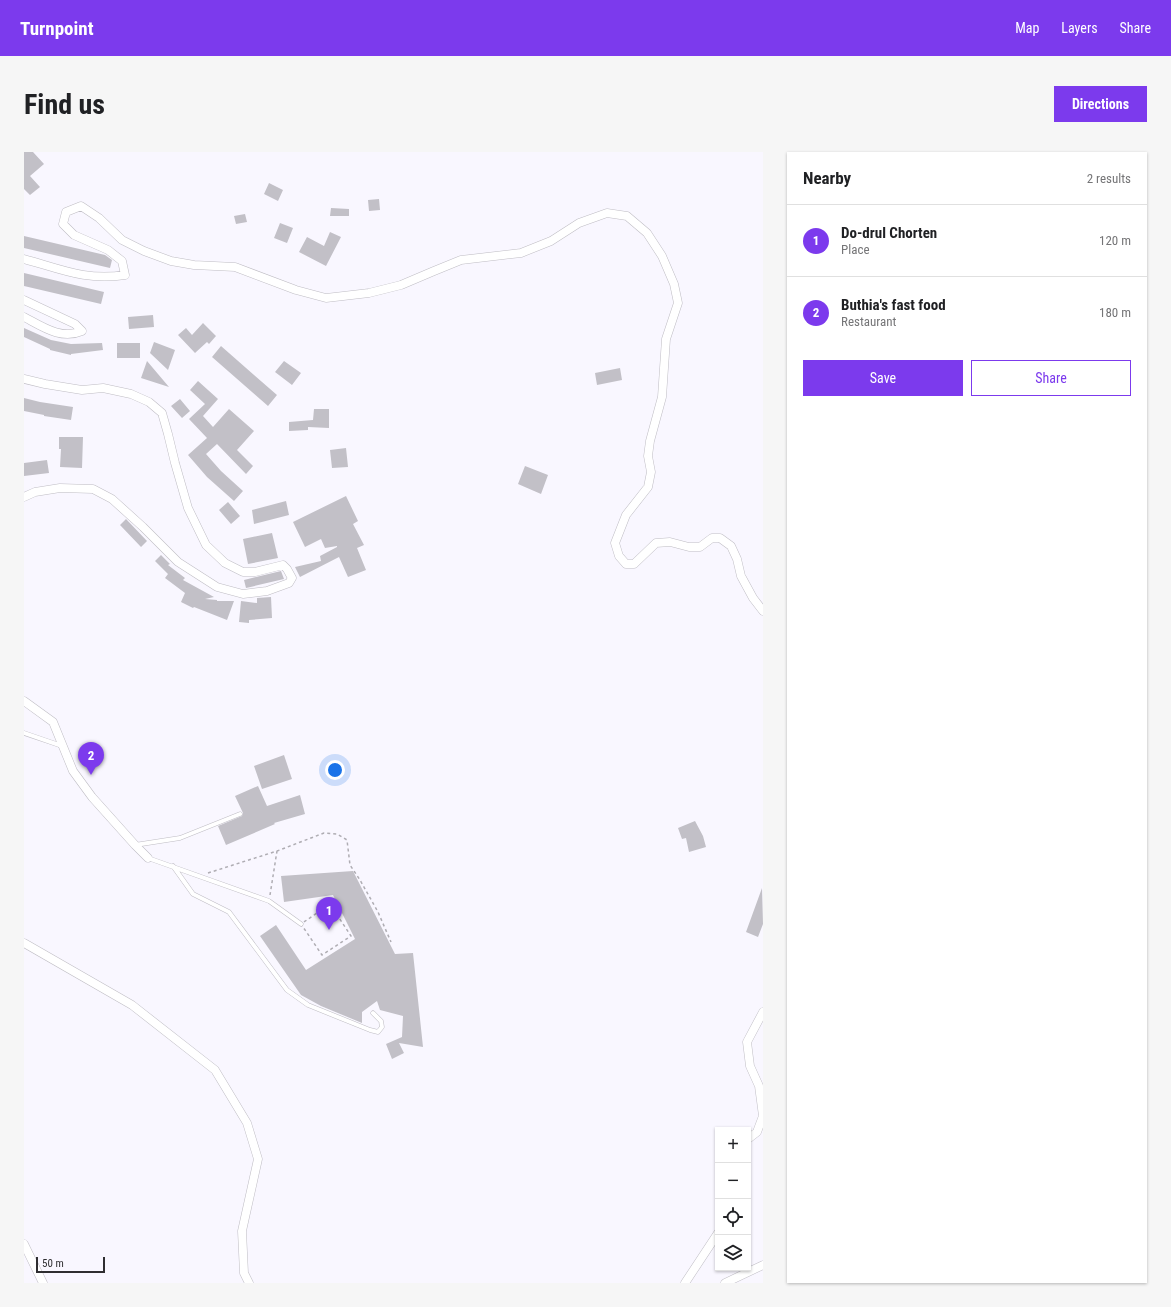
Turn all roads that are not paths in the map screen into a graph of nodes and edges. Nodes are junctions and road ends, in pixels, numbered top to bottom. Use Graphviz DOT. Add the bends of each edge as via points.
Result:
graph roads {
  1 [pos="24,259"];
  2 [pos="24,300"];
  3 [pos="24,317"];
  4 [pos="24,379"];
  5 [pos="24,497"];
  6 [pos="763,610"];
  7 [pos="24,701"];
  8 [pos="24,734"];
  9 [pos="64,747"];
  10 [pos="240,814"];
  11 [pos="135,845"];
  12 [pos="148,858"];
  13 [pos="173,866"];
  14 [pos="301,924"];
  15 [pos="24,943"];
  16 [pos="763,1012"];
  17 [pos="373,1013"];
  18 [pos="751,1137"];
  19 [pos="717,1235"];
  20 [pos="24,1244"];
  21 [pos="763,1265"];
  22 [pos="43,1283"];
  23 [pos="250,1283"];
  24 [pos="685,1283"];
  25 [pos="725,1283"];
  1 -- 6 [label="street" via="75,274 95,277 125,275 122,261 108,250 74,235 63,224 66,212 81,206 99,218 122,240 144,251 171,261 235,267 296,290 326,298 369,293 401,285 461,260 521,253 551,241 579,223 606,213 627,216 647,233 662,256 674,284 678,303 666,339 662,397 648,456 651,472 648,487 626,515 616,543 619,556 626,564 634,564 656,543 670,542 700,547 712,538 720,538 731,546 741,576"];
  2 -- 3 [label="street" via="75,324 82,331 66,335 53,332"];
  4 -- 5 [label="street" via="82,390 103,388 132,394 149,402 162,413 188,508 206,545 225,563 243,572 255,572 282,565 292,578 289,583 267,591 243,594 217,587 178,562 112,499 92,488 60,488 35,492"];
  7 -- 9 [label="street" via="53,722"];
  8 -- 9 [label="lane"];
  9 -- 11 [label="street" via="73,771 92,797"];
  10 -- 11 [label="lane" via="180,838"];
  11 -- 12 [label="street"];
  12 -- 13 [label="lane"];
  13 -- 14 [label="lane" via="269,901"];
  13 -- 17 [label="lane" via="193,894 229,912 287,990 303,1002 378,1032 382,1027 381,1021"];
  15 -- 23 [label="street" via="132,1005 215,1070 247,1123 258,1159 242,1230 244,1273"];
  16 -- 18 [label="street" via="747,1042 750,1066 759,1086 763,1116 757,1132"];
  19 -- 24 [label="street"];
  20 -- 22 [label="street"];
  21 -- 25 [label="street"];
}
